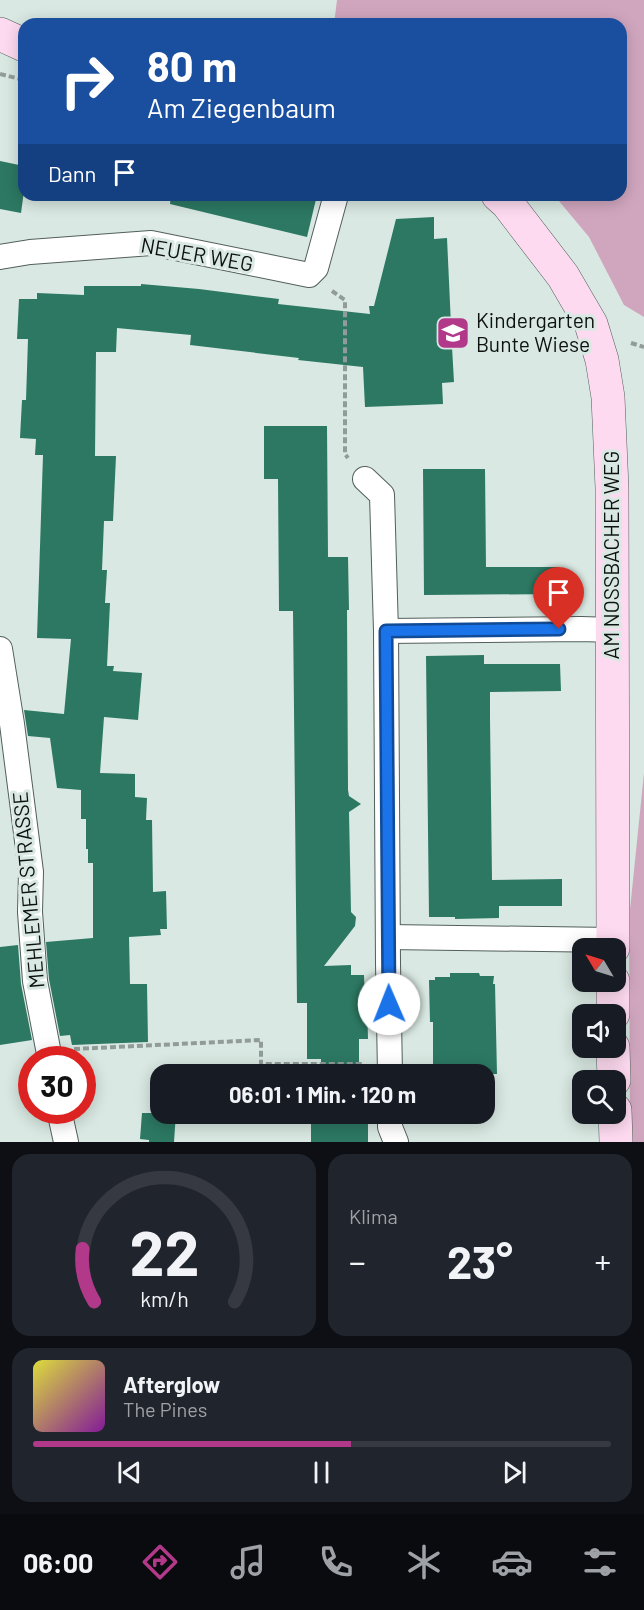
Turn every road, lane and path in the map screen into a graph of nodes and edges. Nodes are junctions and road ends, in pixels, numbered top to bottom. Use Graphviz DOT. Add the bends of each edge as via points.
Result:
graph roads {
  1 [pos="0,34"];
  2 [pos="18,42"];
  3 [pos="334,201"];
  4 [pos="505,201"];
  5 [pos="0,256"];
  6 [pos="309,275"];
  7 [pos="365,479"];
  8 [pos="613,630"];
  9 [pos="386,631"];
  10 [pos="0,649"];
  11 [pos="388,937"];
  12 [pos="613,938"];
  13 [pos="572,943"];
  14 [pos="47,1046"];
  15 [pos="96,1052"];
  16 [pos="261,1064"];
  17 [pos="390,1064"];
  18 [pos="62,1124"];
  19 [pos="390,1124"];
  20 [pos="615,1124"];
  21 [pos="66,1142"];
  22 [pos="396,1142"];
  23 [pos="616,1142"];
  1 -- 2 [label="street"];
  3 -- 6 [label="street" via="316,268"];
  4 -- 8 [label="street, AM NOSSBACHER WEG" via="563,276 591,324 602,360 611,440"];
  5 -- 6 [label="street, NEUER WEG" via="151,243"];
  6 -- 7 [label="path" via="345,300 345,454"];
  7 -- 9 [label="street" via="382,495"];
  8 -- 9 [label="street"];
  8 -- 12 [label="street, AM NOSSBACHER WEG"];
  9 -- 11 [label="street"];
  10 -- 14 [label="street, MEHLEMER STRASSE" via="32,872 30,912 35,981"];
  11 -- 13 [label="street"];
  11 -- 17 [label="street"];
  15 -- 16 [label="path" via="261,1040"];
  18 -- 21 [label="street"];
  19 -- 22 [label="street"];
  20 -- 23 [label="street"];
}
